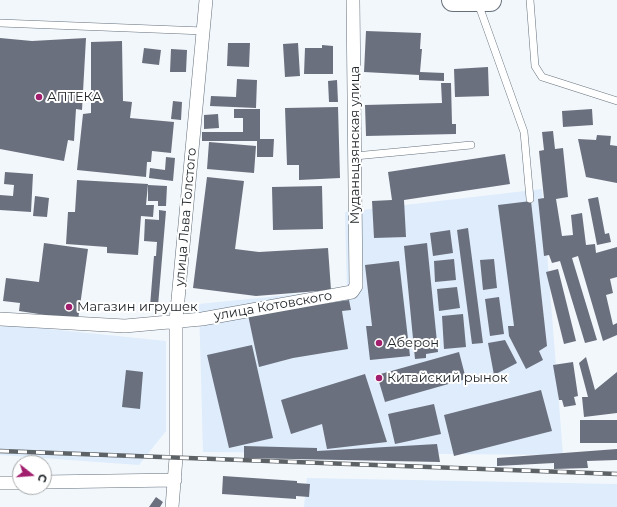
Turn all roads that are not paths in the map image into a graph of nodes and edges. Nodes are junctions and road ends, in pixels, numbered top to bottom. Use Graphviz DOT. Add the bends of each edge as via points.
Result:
graph roads {
  1 [pos="206,0"];
  2 [pos="353,0"];
  3 [pos="453,0"];
  4 [pos="477,0"];
  5 [pos="490,0"];
  6 [pos="530,0"];
  7 [pos="0,23"];
  8 [pos="204,31"];
  9 [pos="617,101"];
  10 [pos="471,144"];
  11 [pos="355,156"];
  12 [pos="530,199"];
  13 [pos="354,290"];
  14 [pos="0,319"];
  15 [pos="176,321"];
  16 [pos="175,480"];
  17 [pos="52,482"];
  18 [pos="0,483"];
  19 [pos="12,483"];
  20 [pos="172,507"];
  1 -- 8 [label="street, улица Льва Толстого"];
  2 -- 11 [label="street, Муданьцзянская улица"];
  3 -- 4 [label="highway"];
  4 -- 5 [label="highway"];
  4 -- 12 [label="lane" via="524,132"];
  6 -- 9 [label="lane" via="535,66 542,78"];
  7 -- 8 [label="lane"];
  8 -- 15 [label="street, улица Льва Толстого"];
  10 -- 11 [label="lane"];
  11 -- 13 [label="street, Муданьцзянская улица"];
  13 -- 15 [label="street, улица Котовского" via="348,294 202,319"];
  14 -- 15 [label="street, улица Котовского" via="125,326"];
  15 -- 16 [label="street, улица Льва Толстого"];
  16 -- 17 [label="street"];
  16 -- 20 [label="street, улица Льва Толстого"];
  18 -- 19 [label="street"];
}
